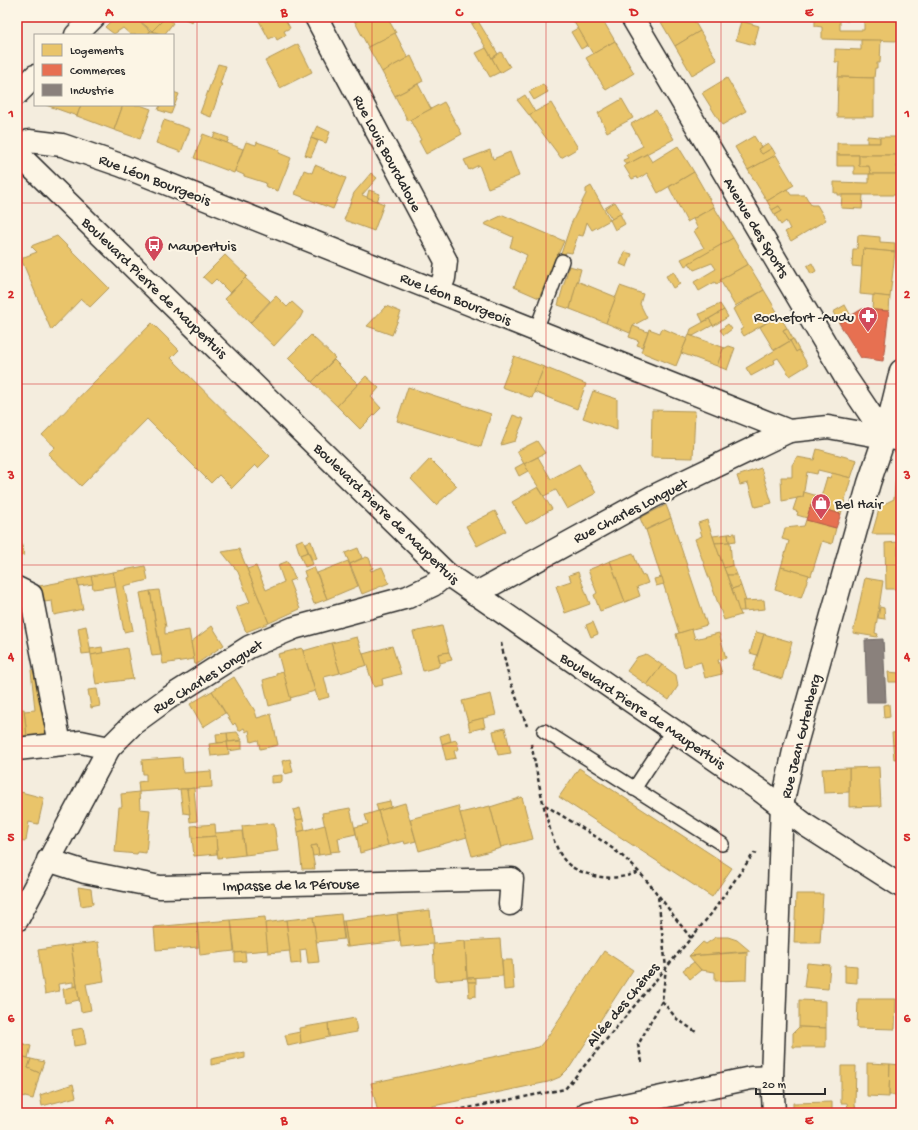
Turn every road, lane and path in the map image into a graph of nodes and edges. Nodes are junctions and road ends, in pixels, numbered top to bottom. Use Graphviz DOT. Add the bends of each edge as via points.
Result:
graph roads {
  1 [pos="94,17"];
  2 [pos="316,17"];
  3 [pos="632,17"];
  4 [pos="77,34"];
  5 [pos="34,77"];
  6 [pos="17,94"];
  7 [pos="17,152"];
  8 [pos="562,261"];
  9 [pos="439,291"];
  10 [pos="536,330"];
  11 [pos="901,371"];
  12 [pos="789,431"];
  13 [pos="893,438"];
  14 [pos="447,574"];
  15 [pos="17,588"];
  16 [pos="475,594"];
  17 [pos="501,642"];
  18 [pos="673,730"];
  19 [pos="544,731"];
  20 [pos="528,733"];
  21 [pos="530,740"];
  22 [pos="60,744"];
  23 [pos="109,748"];
  24 [pos="17,749"];
  25 [pos="634,789"];
  26 [pos="545,804"];
  27 [pos="782,805"];
  28 [pos="722,844"];
  29 [pos="780,857"];
  30 [pos="48,860"];
  31 [pos="639,872"];
  32 [pos="901,886"];
  33 [pos="658,895"];
  34 [pos="510,904"];
  35 [pos="17,920"];
  36 [pos="691,938"];
  37 [pos="666,968"];
  38 [pos="662,1002"];
  39 [pos="696,1032"];
  40 [pos="642,1062"];
  41 [pos="772,1077"];
  42 [pos="442,1113"];
  43 [pos="587,1113"];
  44 [pos="774,1113"];
  1 -- 4 [label="street"];
  2 -- 9 [label="street, Rue Louis Bourdaloue" via="446,261"];
  3 -- 13 [label="street, Avenue des Sports" via="844,375"];
  5 -- 6 [label="street"];
  7 -- 9 [label="street, Rue Léon Bourgeois" via="29,142 62,145 120,165"];
  7 -- 14 [label="street, Boulevard Pierre de Maupertuis"];
  8 -- 10 [label="lane"];
  9 -- 10 [label="street, Rue Léon Bourgeois"];
  10 -- 12 [label="street, Rue Léon Bourgeois"];
  11 -- 13 [label="street, Rue Jean Gutenberg"];
  12 -- 13 [label="street, Rue Léon Bourgeois" via="828,427"];
  12 -- 16 [label="street, Rue Charles Longuet" via="652,497"];
  13 -- 27 [label="street, Rue Jean Gutenberg" via="869,483 794,751"];
  14 -- 16 [label="street, Boulevard Pierre de Maupertuis"];
  14 -- 23 [label="street, Rue Charles Longuet" via="433,585 408,597 294,628 249,647 167,699 134,723"];
  15 -- 22 [label="street" via="31,595"];
  16 -- 18 [label="street, Boulevard Pierre de Maupertuis"];
  17 -- 20 [label="path" via="509,678"];
  18 -- 25 [label="lane"];
  18 -- 27 [label="street, Boulevard Pierre de Maupertuis"];
  19 -- 25 [label="lane"];
  21 -- 26 [label="path"];
  22 -- 23 [label="street" via="81,742"];
  22 -- 24 [label="street"];
  23 -- 30 [label="street, Rue Charles Longuet"];
  25 -- 28 [label="lane"];
  26 -- 31 [label="path" via="618,852"];
  26 -- 31 [label="path" via="559,851 567,863 576,869 608,879"];
  27 -- 29 [label="street, Rue Jean Gutenberg"];
  27 -- 32 [label="street, Boulevard Pierre de Maupertuis" via="807,826"];
  29 -- 36 [label="path, Allée des Chênes" via="754,853"];
  29 -- 41 [label="street, Rue Jean Gutenberg"];
  30 -- 34 [label="street, Impasse de la Pérouse" via="85,872 160,887 512,880"];
  30 -- 35 [label="street, Rue Charles Longuet"];
  31 -- 33 [label="path"];
  33 -- 36 [label="path"];
  33 -- 37 [label="path"];
  36 -- 37 [label="path, Allée des Chênes"];
  37 -- 38 [label="path"];
  37 -- 42 [label="path, Allée des Chênes" via="565,1089"];
  38 -- 39 [label="path" via="678,1019"];
  38 -- 40 [label="path" via="638,1045"];
  41 -- 43 [label="street" via="751,1078"];
  41 -- 44 [label="street, Rue Jean Gutenberg"];
}
